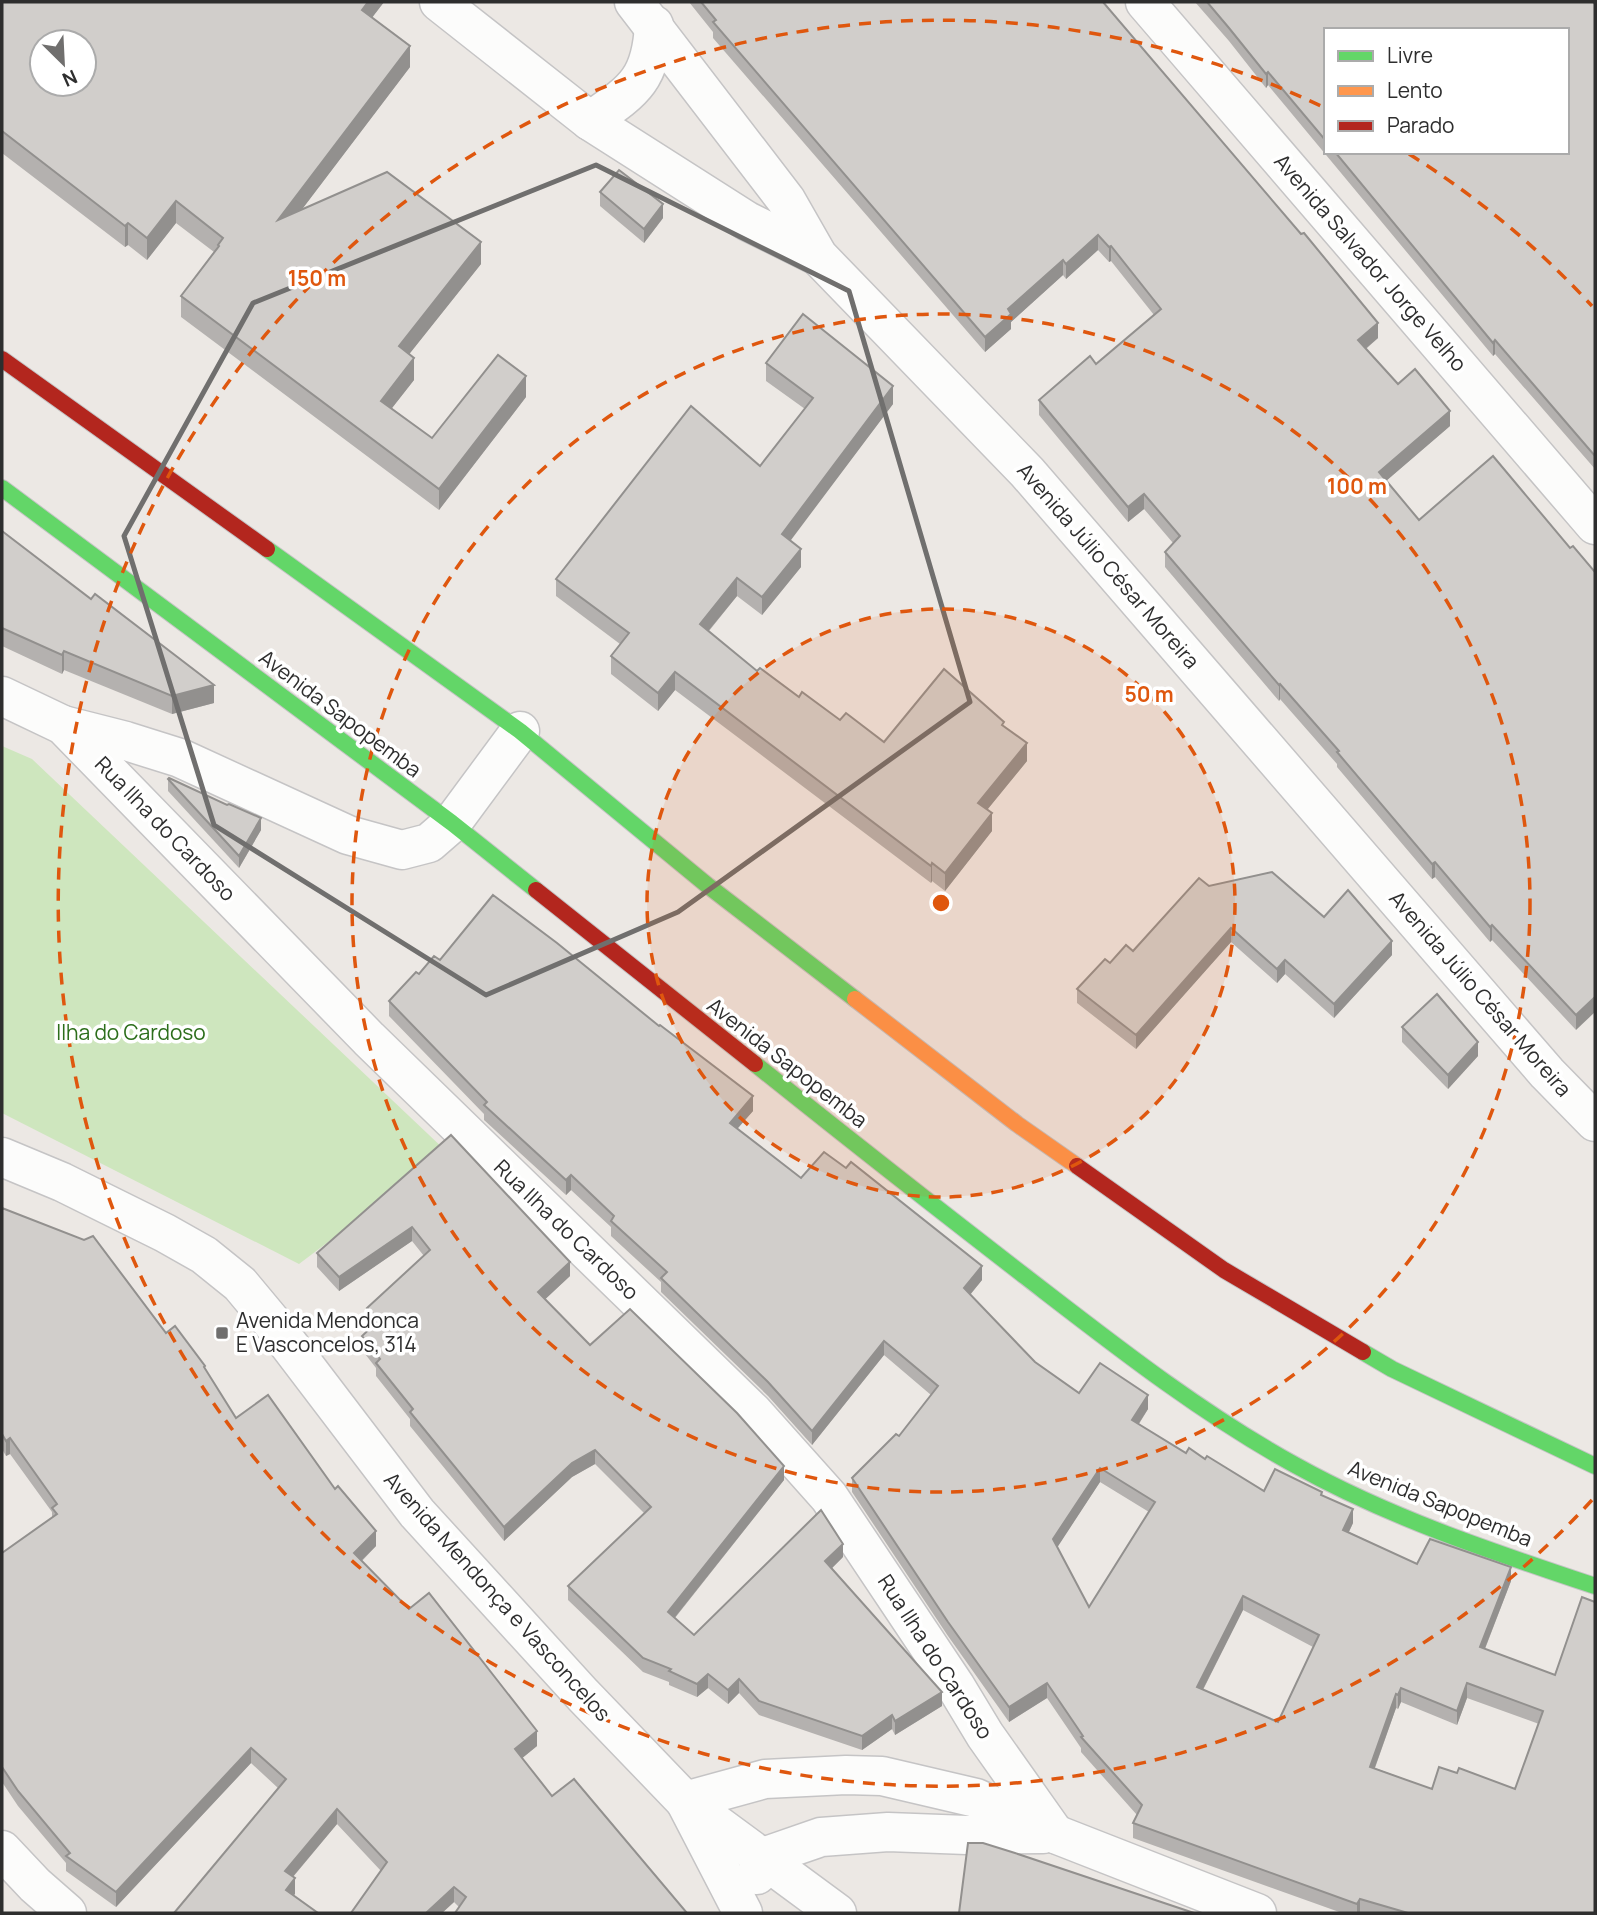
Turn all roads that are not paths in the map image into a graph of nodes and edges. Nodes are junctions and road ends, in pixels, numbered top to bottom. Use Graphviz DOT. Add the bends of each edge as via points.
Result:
graph roads {
  1 [pos="439,2"];
  2 [pos="1144,2"];
  3 [pos="644,14"];
  4 [pos="590,121"];
  5 [pos="818,256"];
  6 [pos="2,359"];
  7 [pos="2,488"];
  8 [pos="1595,525"];
  9 [pos="2,696"];
  10 [pos="63,725"];
  11 [pos="520,731"];
  12 [pos="452,823"];
  13 [pos="1595,1122"];
  14 [pos="2,1157"];
  15 [pos="1595,1466"];
  16 [pos="1595,1586"];
  17 [pos="685,1801"];
  18 [pos="1055,1834"];
  19 [pos="2,1850"];
  20 [pos="760,1858"];
  21 [pos="68,1913"];
  22 [pos="743,1913"];
  23 [pos="751,1913"];
  24 [pos="837,1913"];
  25 [pos="1257,1913"];
  1 -- 4 [label="street"];
  2 -- 8 [label="street, Avenida Salvador Jorge Velho"];
  3 -- 4 [label="street" via="653,47 645,72 630,93"];
  3 -- 5 [label="street, Avenida Júlio César Moreira" via="786,200"];
  4 -- 5 [label="street" via="747,221"];
  5 -- 13 [label="street, Avenida Júlio César Moreira" via="1027,472"];
  6 -- 11 [label="main road"];
  7 -- 12 [label="main road, Avenida Sapopemba"];
  9 -- 10 [label="street, Rua Ilha do Cardoso"];
  10 -- 12 [label="street" via="180,758 348,835 402,850 429,843"];
  10 -- 18 [label="street, Rua Ilha do Cardoso" via="369,1039 752,1412 829,1497"];
  11 -- 12 [label="street"];
  11 -- 15 [label="main road" via="707,885 1017,1124 1224,1270 1392,1369"];
  12 -- 16 [label="main road, Avenida Sapopemba" via="949,1219 1161,1381 1259,1445 1367,1501"];
  14 -- 17 [label="street, Avenida Mendonça e Vasconcelos" via="165,1233 204,1255 240,1284 417,1513"];
  17 -- 18 [label="street" via="765,1779 882,1776 976,1798"];
  17 -- 20 [label="street, Avenida Mendonça e Vasconcelos"];
  17 -- 22 [label="street"];
  18 -- 20 [label="street" via="888,1832 821,1837"];
  18 -- 25 [label="street"];
  19 -- 21 [label="street"];
  20 -- 23 [label="street"];
  20 -- 24 [label="street, Avenida Mendonça e Vasconcelos"];
}
